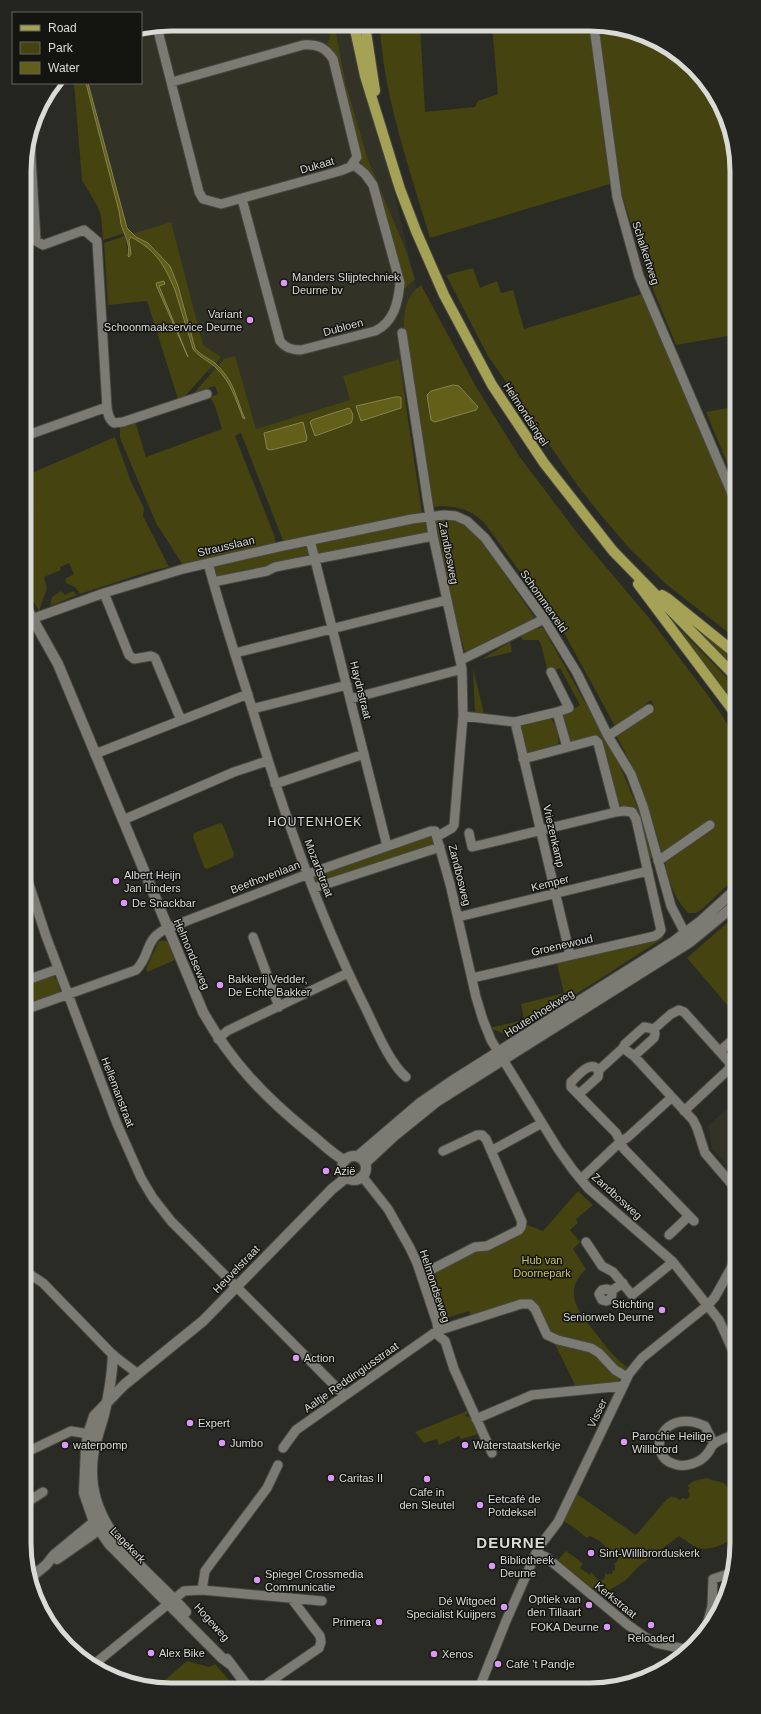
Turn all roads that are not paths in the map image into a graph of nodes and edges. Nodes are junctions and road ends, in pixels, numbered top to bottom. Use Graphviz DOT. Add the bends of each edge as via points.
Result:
graph roads {
  1 [pos="355,31"];
  2 [pos="366,31"];
  3 [pos="595,31"];
  4 [pos="158,32"];
  5 [pos="172,82"];
  6 [pos="379,117"];
  7 [pos="31,160"];
  8 [pos="353,164"];
  9 [pos="242,199"];
  10 [pos="402,333"];
  11 [pos="207,394"];
  12 [pos="107,407"];
  13 [pos="31,434"];
  14 [pos="730,489"];
  15 [pos="430,516"];
  16 [pos="433,536"];
  17 [pos="310,540"];
  18 [pos="613,551"];
  19 [pos="315,559"];
  20 [pos="208,563"];
  21 [pos="213,582"];
  22 [pos="651,590"];
  23 [pos="104,593"];
  24 [pos="447,600"];
  25 [pos="544,619"];
  26 [pos="31,620"];
  27 [pos="31,622"];
  28 [pos="333,629"];
  29 [pos="730,649"];
  30 [pos="235,653"];
  31 [pos="462,664"];
  32 [pos="730,671"];
  33 [pos="551,672"];
  34 [pos="347,685"];
  35 [pos="248,694"];
  36 [pos="350,699"];
  37 [pos="730,707"];
  38 [pos="252,709"];
  39 [pos="649,709"];
  40 [pos="557,712"];
  41 [pos="463,716"];
  42 [pos="181,720"];
  43 [pos="515,722"];
  44 [pos="608,736"];
  45 [pos="567,747"];
  46 [pos="95,754"];
  47 [pos="364,754"];
  48 [pos="523,759"];
  49 [pos="267,761"];
  50 [pos="275,784"];
  51 [pos="616,812"];
  52 [pos="123,820"];
  53 [pos="710,825"];
  54 [pos="540,831"];
  55 [pos="469,833"];
  56 [pos="438,836"];
  57 [pos="387,846"];
  58 [pos="440,847"];
  59 [pos="658,861"];
  60 [pos="648,871"];
  61 [pos="308,874"];
  62 [pos="314,888"];
  63 [pos="31,890"];
  64 [pos="555,894"];
  65 [pos="730,895"];
  66 [pos="730,908"];
  67 [pos="458,917"];
  68 [pos="168,928"];
  69 [pos="253,938"];
  70 [pos="688,938"];
  71 [pos="570,955"];
  72 [pos="58,970"];
  73 [pos="348,973"];
  74 [pos="472,978"];
  75 [pos="31,979"];
  76 [pos="68,994"];
  77 [pos="278,1007"];
  78 [pos="31,1008"];
  79 [pos="654,1029"];
  80 [pos="218,1039"];
  81 [pos="730,1042"];
  82 [pos="623,1048"];
  83 [pos="720,1051"];
  84 [pos="501,1056"];
  85 [pos="634,1056"];
  86 [pos="599,1070"];
  87 [pos="406,1077"];
  88 [pos="579,1094"];
  89 [pos="672,1098"];
  90 [pos="684,1111"];
  91 [pos="542,1123"];
  92 [pos="620,1142"];
  93 [pos="443,1151"];
  94 [pos="491,1151"];
  95 [pos="344,1160"];
  96 [pos="362,1160"];
  97 [pos="362,1176"];
  98 [pos="348,1178"];
  99 [pos="581,1179"];
  100 [pos="730,1182"];
  101 [pos="669,1236"];
  102 [pos="586,1242"];
  103 [pos="673,1262"];
  104 [pos="730,1270"];
  105 [pos="31,1275"];
  106 [pos="420,1275"];
  107 [pos="622,1283"];
  108 [pos="235,1287"];
  109 [pos="611,1291"];
  110 [pos="708,1305"];
  111 [pos="437,1331"];
  112 [pos="730,1339"];
  113 [pos="113,1354"];
  114 [pos="138,1374"];
  115 [pos="628,1377"];
  116 [pos="623,1386"];
  117 [pos="344,1396"];
  118 [pos="106,1403"];
  119 [pos="476,1419"];
  120 [pos="88,1434"];
  121 [pos="730,1437"];
  122 [pos="714,1444"];
  123 [pos="283,1448"];
  124 [pos="31,1450"];
  125 [pos="492,1453"];
  126 [pos="278,1466"];
  127 [pos="43,1492"];
  128 [pos="31,1499"];
  129 [pos="100,1526"];
  130 [pos="536,1553"];
  131 [pos="46,1565"];
  132 [pos="35,1574"];
  133 [pos="726,1575"];
  134 [pos="202,1590"];
  135 [pos="291,1598"];
  136 [pos="172,1601"];
  137 [pos="322,1601"];
  138 [pos="709,1615"];
  139 [pos="681,1648"];
  140 [pos="97,1662"];
  141 [pos="245,1683"];
  142 [pos="268,1683"];
  143 [pos="481,1683"];
  1 -- 6 [label="main road, Helmondsingel" via="365,76"];
  2 -- 6 [label="main road, Helmondsingel"];
  3 -- 14 [label="street, Schalkertweg" via="617,197 639,276"];
  4 -- 5 [label="street, Dukaat"];
  5 -- 8 [label="street" via="303,45 322,47 333,59 357,157"];
  5 -- 9 [label="street, Dukaat" via="200,196 212,203 221,204"];
  6 -- 18 [label="main road, Helmondsingel" via="400,189 416,231 469,343 500,398 540,457"];
  7 -- 12 [label="street" via="36,241 43,245 84,230 97,241"];
  8 -- 9 [label="street, Dukaat" via="340,171"];
  8 -- 9 [label="street, Dubloen" via="373,185 400,283 399,297 390,319 375,331 301,350 290,349 282,344"];
  10 -- 15 [label="street, Zandbosweg"];
  11 -- 12 [label="street" via="123,422 114,423 109,417"];
  12 -- 13 [label="street"];
  15 -- 16 [label="street, Zandbosweg"];
  15 -- 17 [label="street, Strausslaan"];
  15 -- 25 [label="street, Schommerveld" via="461,518 478,530"];
  16 -- 19 [label="street"];
  16 -- 24 [label="street, Zandbosweg"];
  17 -- 19 [label="street, Haydnstraat"];
  17 -- 20 [label="street, Strausslaan"];
  18 -- 22 [label="main road, Helmondsingel"];
  18 -- 37 [label="main road"];
  19 -- 21 [label="street"];
  19 -- 28 [label="street, Haydnstraat"];
  20 -- 21 [label="street, Mozartstraat"];
  20 -- 23 [label="street, Strausslaan"];
  21 -- 30 [label="street, Mozartstraat"];
  22 -- 29 [label="main road" via="667,598"];
  22 -- 32 [label="main road, Helmondsingel"];
  23 -- 26 [label="street, Strausslaan"];
  23 -- 42 [label="street" via="128,655 134,659 151,656 156,658"];
  24 -- 28 [label="street"];
  24 -- 31 [label="street, Zandbosweg"];
  25 -- 31 [label="street"];
  25 -- 44 [label="street, Schommerveld" via="577,673"];
  27 -- 46 [label="street, Helmondseweg" via="58,664"];
  28 -- 30 [label="street"];
  28 -- 34 [label="street, Haydnstraat"];
  30 -- 35 [label="street, Mozartstraat"];
  31 -- 36 [label="street"];
  31 -- 41 [label="street, Zandbosweg"];
  33 -- 40 [label="street" via="569,708"];
  34 -- 36 [label="street, Haydnstraat"];
  34 -- 38 [label="street"];
  35 -- 38 [label="street, Mozartstraat"];
  35 -- 42 [label="street"];
  36 -- 47 [label="street, Haydnstraat"];
  38 -- 49 [label="street, Mozartstraat"];
  39 -- 44 [label="street"];
  40 -- 43 [label="street"];
  40 -- 45 [label="street"];
  41 -- 43 [label="street"];
  41 -- 56 [label="street, Zandbosweg" via="454,825"];
  42 -- 46 [label="street"];
  43 -- 48 [label="street, Vriezenkamp"];
  44 -- 59 [label="street, Schommerveld" via="630,774 643,806"];
  45 -- 48 [label="street"];
  45 -- 51 [label="street" via="596,740"];
  46 -- 52 [label="street, Helmondseweg"];
  47 -- 50 [label="street"];
  47 -- 57 [label="street, Haydnstraat"];
  48 -- 54 [label="street, Vriezenkamp"];
  49 -- 50 [label="street, Mozartstraat"];
  49 -- 52 [label="street" via="234,772"];
  50 -- 61 [label="street, Mozartstraat"];
  51 -- 54 [label="street"];
  51 -- 60 [label="street" via="629,812 634,815"];
  52 -- 68 [label="street, Helmondseweg"];
  53 -- 59 [label="street"];
  54 -- 55 [label="street" via="472,847"];
  54 -- 64 [label="street, Vriezenkamp"];
  56 -- 57 [label="street, Beethovenlaan" via="433,830"];
  56 -- 58 [label="street, Zandbosweg"];
  57 -- 61 [label="street, Beethovenlaan"];
  58 -- 62 [label="street"];
  58 -- 67 [label="street, Zandbosweg"];
  59 -- 70 [label="street, Schommerveld" via="671,906"];
  60 -- 64 [label="street, Kemper"];
  60 -- 71 [label="street, Groenewoud" via="661,927 660,933"];
  61 -- 62 [label="street, Mozartstraat"];
  61 -- 68 [label="street, Beethovenlaan"];
  62 -- 73 [label="street, Mozartstraat"];
  63 -- 72 [label="street, Hellemanstraat"];
  64 -- 67 [label="street, Kemper"];
  64 -- 71 [label="street, Vriezenkamp"];
  65 -- 70 [label="street, Houtenhoekweg" via="701,921"];
  66 -- 70 [label="street, Houtenhoekweg"];
  67 -- 74 [label="street, Zandbosweg"];
  68 -- 76 [label="street, Beethovenlaan" via="157,933 149,943 143,962 136,970"];
  68 -- 80 [label="street, Helmondseweg" via="203,1012"];
  69 -- 77 [label="street"];
  70 -- 84 [label="street, Houtenhoekweg"];
  71 -- 74 [label="street, Groenewoud"];
  72 -- 75 [label="street"];
  72 -- 76 [label="street, Hellemanstraat"];
  73 -- 77 [label="street"];
  73 -- 87 [label="street, Mozartstraat" via="386,1049"];
  74 -- 84 [label="street, Zandbosweg" via="487,1032"];
  76 -- 78 [label="street, Beethovenlaan"];
  76 -- 108 [label="street, Hellemanstraat" via="117,1124 141,1178 171,1221"];
  77 -- 80 [label="street" via="227,1031"];
  79 -- 82 [label="street" via="644,1027"];
  79 -- 83 [label="street" via="679,1010 684,1012"];
  79 -- 85 [label="street" via="654,1038"];
  80 -- 95 [label="street, Helmondseweg" via="247,1076 276,1105"];
  81 -- 83 [label="street"];
  82 -- 85 [label="street"];
  82 -- 86 [label="street"];
  83 -- 90 [label="street" via="730,1063 729,1069"];
  84 -- 91 [label="street, Zandbosweg"];
  84 -- 96 [label="street, Houtenhoekweg" via="436,1102"];
  85 -- 89 [label="street"];
  86 -- 88 [label="street" via="598,1077"];
  86 -- 88 [label="street" via="592,1065 571,1082"];
  88 -- 92 [label="street" via="616,1133"];
  89 -- 90 [label="street"];
  89 -- 92 [label="street"];
  90 -- 100 [label="street" via="693,1120 706,1153"];
  91 -- 94 [label="street"];
  91 -- 99 [label="street, Zandbosweg"];
  92 -- 99 [label="street"];
  92 -- 101 [label="street" via="692,1218"];
  93 -- 94 [label="street" via="477,1135 482,1135"];
  94 -- 106 [label="street" via="522,1227 487,1246 475,1247"];
  95 -- 96 [label="street" via="353,1156"];
  95 -- 98 [label="street" via="342,1172"];
  96 -- 97 [label="street" via="366,1171"];
  97 -- 98 [label="street" via="357,1179"];
  97 -- 106 [label="street, Helmondseweg" via="392,1215 410,1248"];
  98 -- 108 [label="street, Heuvelstraat" via="332,1189"];
  99 -- 103 [label="street, Zandbosweg"];
  102 -- 107 [label="street" via="602,1266 613,1272"];
  103 -- 107 [label="street" via="632,1295"];
  103 -- 110 [label="street, Zandbosweg"];
  104 -- 110 [label="street, Visser"];
  105 -- 113 [label="street" via="43,1283"];
  106 -- 111 [label="street, Helmondseweg" via="437,1323"];
  107 -- 109 [label="street"];
  108 -- 114 [label="street, Heuvelstraat" via="203,1321"];
  108 -- 117 [label="street, Hellemanstraat"];
  110 -- 112 [label="street, Zandbosweg"];
  110 -- 115 [label="street, Visser" via="642,1358"];
  111 -- 115 [label="street, Aaltje Reddingiusstraat" via="521,1304 530,1304 547,1335 591,1348 615,1370"];
  111 -- 117 [label="street, Aaltje Reddingiusstraat"];
  111 -- 119 [label="street, Helmondseweg" via="445,1342"];
  113 -- 114 [label="street"];
  113 -- 118 [label="street"];
  114 -- 118 [label="street, Lagekerk"];
  115 -- 116 [label="street, Visser"];
  116 -- 119 [label="street" via="532,1395"];
  116 -- 130 [label="street, Visser" via="558,1522"];
  117 -- 123 [label="street, Aaltje Reddingiusstraat" via="296,1430"];
  118 -- 120 [label="street, Lagekerk" via="94,1416"];
  118 -- 129 [label="street, Lagekerk" via="96,1440 92,1477"];
  119 -- 125 [label="street, Helmondseweg"];
  120 -- 124 [label="street" via="71,1431"];
  120 -- 129 [label="street, Lagekerk" via="84,1493"];
  121 -- 122 [label="street"];
  122 -- 122 [label="street" via="701,1459 691,1464 678,1465 671,1463 663,1455 660,1438 672,1424 678,1421 691,1421 705,1426"];
  126 -- 134 [label="street" via="267,1488 205,1571"];
  127 -- 128 [label="street"];
  129 -- 131 [label="street" via="62,1556"];
  129 -- 131 [label="street" via="54,1555"];
  129 -- 136 [label="street, Lagekerk" via="113,1536"];
  130 -- 139 [label="street, Kerkstraat" via="546,1557 645,1637 656,1643"];
  130 -- 143 [label="street, Visser"];
  131 -- 132 [label="street"];
  133 -- 138 [label="street" via="713,1579"];
  134 -- 135 [label="street"];
  134 -- 136 [label="street" via="184,1591"];
  135 -- 137 [label="street"];
  135 -- 142 [label="street" via="320,1636 320,1648"];
  136 -- 140 [label="street"];
  136 -- 141 [label="street, Hogeweg" via="225,1654"];
}
